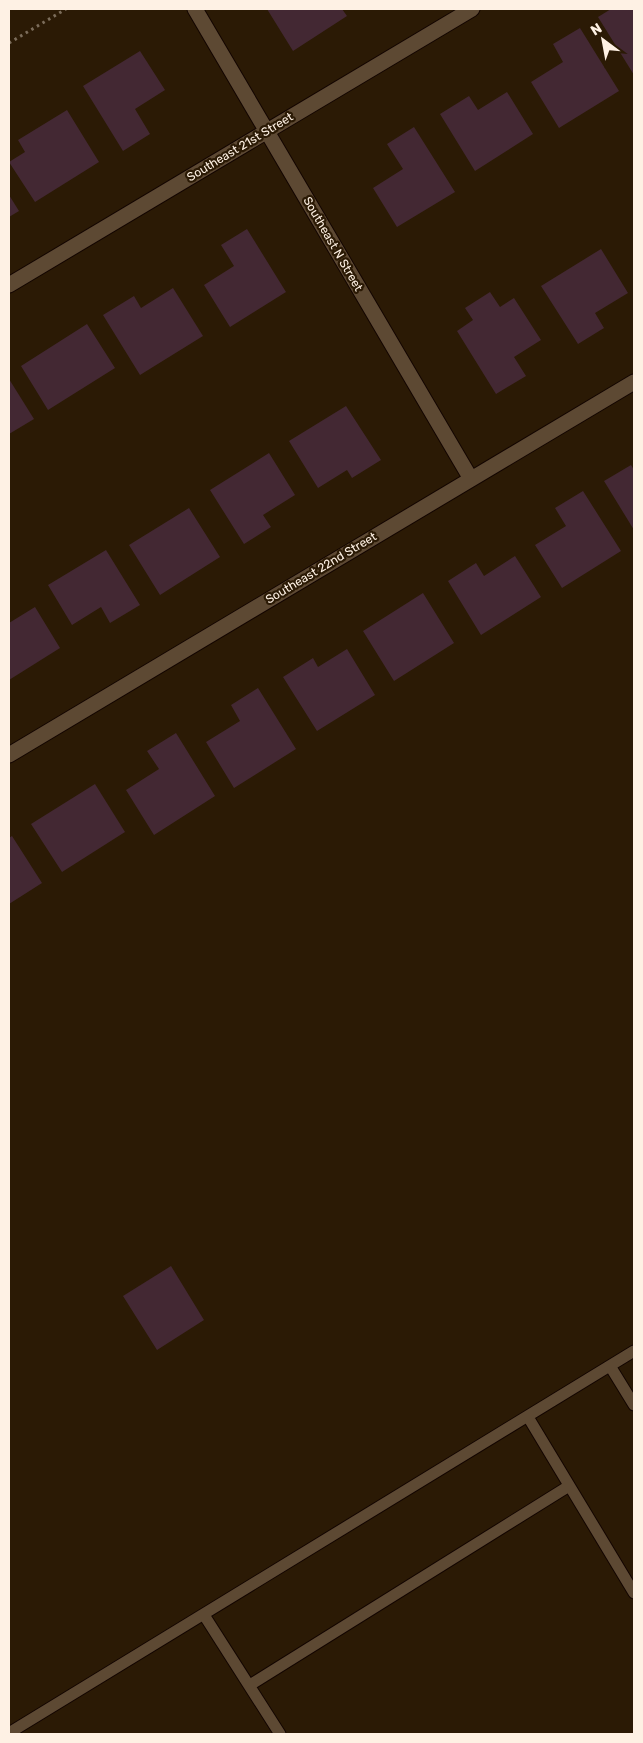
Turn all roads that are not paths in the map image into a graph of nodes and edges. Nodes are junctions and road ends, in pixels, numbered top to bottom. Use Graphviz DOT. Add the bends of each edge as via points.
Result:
graph roads {
  1 [pos="195,9"];
  2 [pos="472,9"];
  3 [pos="266,131"];
  4 [pos="9,285"];
  5 [pos="634,382"];
  6 [pos="471,479"];
  7 [pos="9,755"];
  8 [pos="634,1351"];
  9 [pos="610,1366"];
  10 [pos="634,1405"];
  11 [pos="528,1417"];
  12 [pos="570,1486"];
  13 [pos="634,1593"];
  14 [pos="204,1615"];
  15 [pos="250,1685"];
  16 [pos="9,1733"];
  17 [pos="280,1734"];
  1 -- 3 [label="street, Southeast N Street"];
  2 -- 3 [label="street, Southeast 21st Street"];
  3 -- 4 [label="street, Southeast 21st Street"];
  3 -- 6 [label="street, Southeast N Street"];
  5 -- 6 [label="street, Southeast 22nd Street"];
  6 -- 7 [label="street, Southeast 22nd Street"];
  8 -- 9 [label="lane"];
  9 -- 10 [label="lane"];
  9 -- 11 [label="lane"];
  11 -- 12 [label="lane"];
  11 -- 14 [label="lane"];
  12 -- 13 [label="lane"];
  12 -- 15 [label="lane"];
  14 -- 15 [label="lane"];
  14 -- 16 [label="lane"];
  15 -- 17 [label="lane"];
}
